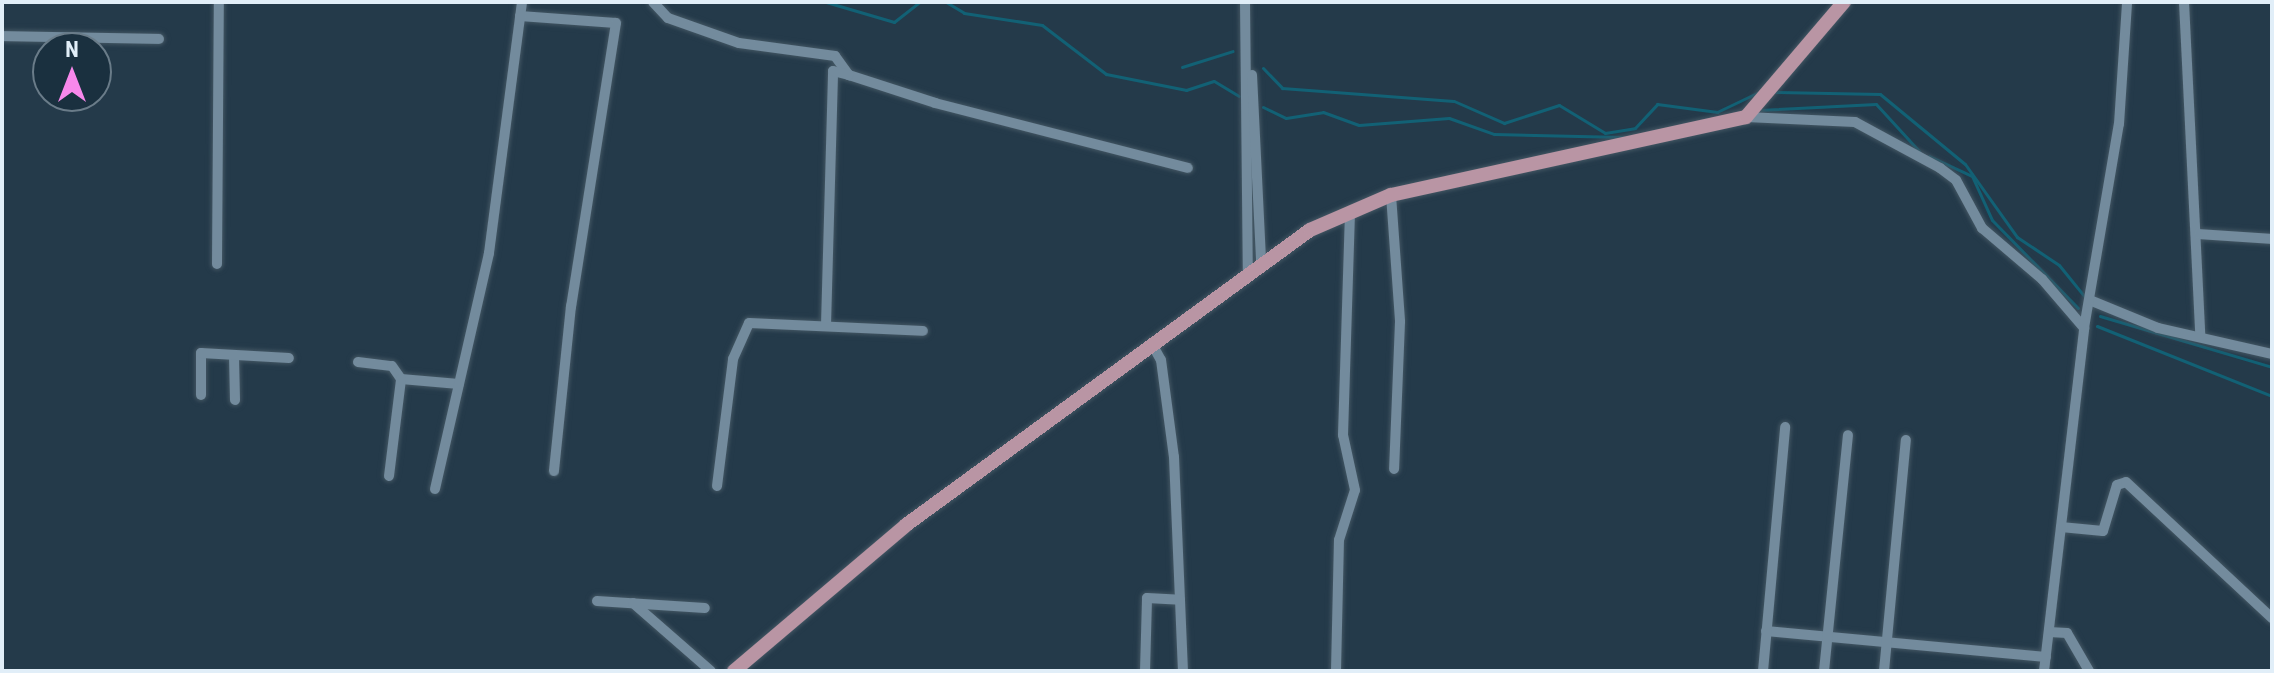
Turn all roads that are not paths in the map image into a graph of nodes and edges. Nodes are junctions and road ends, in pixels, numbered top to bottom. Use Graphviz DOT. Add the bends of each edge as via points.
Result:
graph roads {
  1 [pos="219,2"];
  2 [pos="522,2"];
  3 [pos="653,2"];
  4 [pos="1245,2"];
  5 [pos="1844,2"];
  6 [pos="2127,2"];
  7 [pos="2184,2"];
  8 [pos="520,16"];
  9 [pos="1246,33"];
  10 [pos="2,36"];
  11 [pos="159,39"];
  12 [pos="849,75"];
  13 [pos="1748,116"];
  14 [pos="1188,168"];
  15 [pos="1391,195"];
  16 [pos="1350,211"];
  17 [pos="2199,234"];
  18 [pos="2272,239"];
  19 [pos="1261,261"];
  20 [pos="217,264"];
  21 [pos="1248,272"];
  22 [pos="2092,301"];
  23 [pos="826,325"];
  24 [pos="2084,328"];
  25 [pos="923,331"];
  26 [pos="2200,334"];
  27 [pos="1152,344"];
  28 [pos="2272,354"];
  29 [pos="234,356"];
  30 [pos="289,358"];
  31 [pos="358,362"];
  32 [pos="401,379"];
  33 [pos="459,384"];
  34 [pos="201,395"];
  35 [pos="235,400"];
  36 [pos="1785,427"];
  37 [pos="1848,435"];
  38 [pos="1906,440"];
  39 [pos="1394,469"];
  40 [pos="554,471"];
  41 [pos="389,476"];
  42 [pos="717,486"];
  43 [pos="435,489"];
  44 [pos="2061,527"];
  45 [pos="1180,600"];
  46 [pos="597,601"];
  47 [pos="633,603"];
  48 [pos="705,608"];
  49 [pos="2272,618"];
  50 [pos="1766,631"];
  51 [pos="2049,632"];
  52 [pos="1827,637"];
  53 [pos="1887,642"];
  54 [pos="2046,657"];
  55 [pos="711,671"];
  56 [pos="734,671"];
  57 [pos="1145,671"];
  58 [pos="1183,671"];
  59 [pos="1336,671"];
  60 [pos="1763,671"];
  61 [pos="1824,671"];
  62 [pos="1884,671"];
  63 [pos="2044,671"];
  64 [pos="2089,671"];
  1 -- 20 [label="street"];
  2 -- 8 [label="street"];
  3 -- 12 [label="street" via="668,18 739,43 835,56"];
  4 -- 9 [label="street"];
  5 -- 13 [label="main road"];
  6 -- 22 [label="street" via="2119,124"];
  7 -- 17 [label="street"];
  8 -- 33 [label="street" via="489,253"];
  8 -- 40 [label="street" via="616,23 571,306"];
  9 -- 19 [label="street"];
  9 -- 21 [label="street"];
  10 -- 11 [label="street"];
  12 -- 14 [label="street" via="1086,147"];
  12 -- 23 [label="street" via="833,71"];
  13 -- 15 [label="main road"];
  13 -- 24 [label="street" via="1855,122 1940,168 1956,180 1982,228 2042,279"];
  15 -- 16 [label="main road"];
  15 -- 39 [label="street" via="1400,322"];
  16 -- 19 [label="main road"];
  16 -- 59 [label="street" via="1343,435 1355,490 1339,540"];
  17 -- 18 [label="street"];
  17 -- 26 [label="street"];
  19 -- 21 [label="main road"];
  21 -- 27 [label="main road"];
  22 -- 24 [label="street"];
  22 -- 26 [label="street" via="2158,328"];
  23 -- 25 [label="street"];
  23 -- 42 [label="street" via="749,323 743,329"];
  24 -- 44 [label="street"];
  26 -- 28 [label="street"];
  27 -- 45 [label="street" via="1161,360 1174,457"];
  27 -- 56 [label="main road" via="906,525"];
  29 -- 30 [label="street"];
  29 -- 34 [label="street" via="200,354"];
  29 -- 35 [label="street"];
  31 -- 32 [label="street" via="392,366"];
  32 -- 33 [label="street"];
  32 -- 41 [label="street"];
  33 -- 43 [label="street"];
  36 -- 50 [label="street"];
  37 -- 52 [label="street"];
  38 -- 53 [label="street"];
  44 -- 49 [label="street" via="2103,531 2117,485 2126,482"];
  44 -- 51 [label="street"];
  45 -- 57 [label="street" via="1147,598"];
  45 -- 58 [label="street"];
  46 -- 47 [label="street"];
  47 -- 48 [label="street"];
  47 -- 55 [label="street"];
  50 -- 52 [label="street"];
  50 -- 60 [label="street"];
  51 -- 54 [label="street"];
  51 -- 64 [label="street" via="2067,633"];
  52 -- 53 [label="street"];
  52 -- 61 [label="street"];
  53 -- 54 [label="street"];
  53 -- 62 [label="street"];
  54 -- 63 [label="street"];
}
